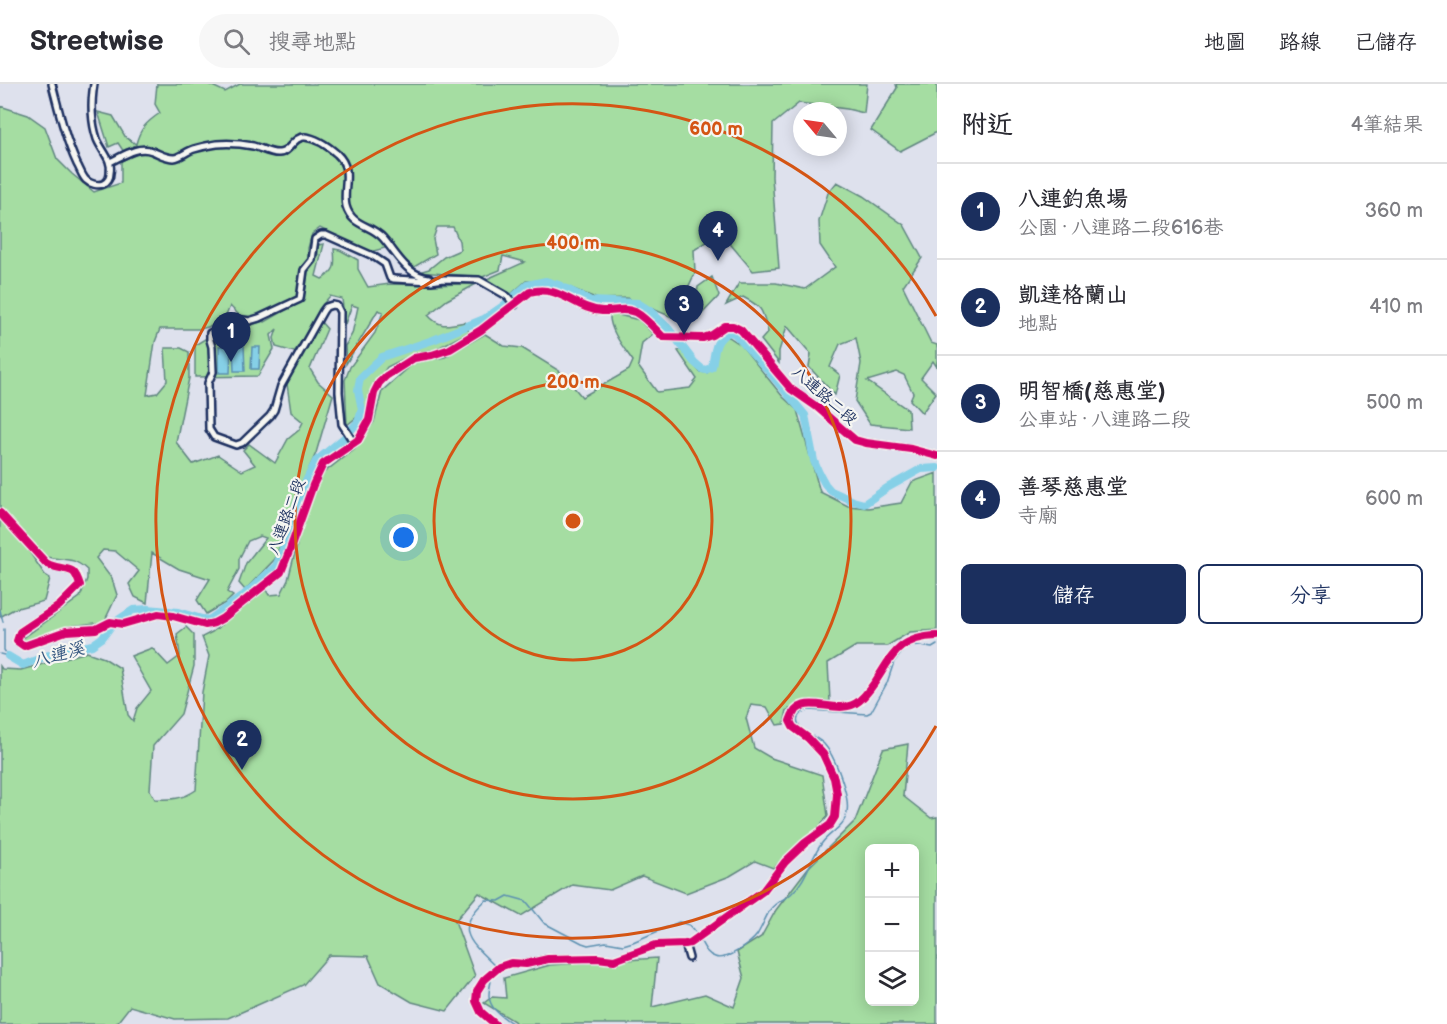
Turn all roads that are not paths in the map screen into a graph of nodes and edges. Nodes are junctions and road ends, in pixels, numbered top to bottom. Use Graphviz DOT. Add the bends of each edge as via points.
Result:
graph roads {
  1 [pos="52,84"];
  2 [pos="94,84"];
  3 [pos="110,162"];
  4 [pos="442,280"];
  5 [pos="514,303"];
  6 [pos="354,443"];
  7 [pos="937,456"];
  8 [pos="0,513"];
  9 [pos="937,636"];
  10 [pos="685,944"];
  11 [pos="689,958"];
  12 [pos="495,1024"];
  1 -- 3 [label="street" via="63,129 86,180 102,184 109,179"];
  2 -- 3 [label="street" via="94,126"];
  3 -- 4 [label="street" via="135,150 149,149 177,158 216,144 252,146 278,154 306,137 321,143 344,164 346,204 351,217 382,236 414,274"];
  4 -- 5 [label="street" via="479,280"];
  4 -- 6 [label="street" via="390,278 385,264 373,256 321,235 315,239 312,260 304,270 300,299 259,318 237,319 210,333 213,372 208,383 209,429 214,437 236,445 270,417 281,386 323,311 337,306 342,424"];
  5 -- 6 [label="street, 八連路二段" via="450,349 414,358 386,376 374,393 369,420"];
  5 -- 7 [label="street, 八連路二段" via="530,292 548,290 588,308 633,311 663,338 703,338 733,326 741,330 791,389 855,440"];
  6 -- 8 [label="street, 八連路二段" via="323,464 281,572 223,618 205,625 158,614 123,624 110,622 96,628 66,631 24,646 18,641 20,632 59,606 80,585 71,569 46,563"];
  9 -- 10 [label="street" via="905,644 853,704 804,704 796,708 790,721 793,727 817,745 834,778 835,818 785,862 763,891"];
  10 -- 11 [label="street"];
  10 -- 12 [label="street" via="656,945 614,960 548,959 511,963 496,969 477,991 476,1001 481,1012"];
}
